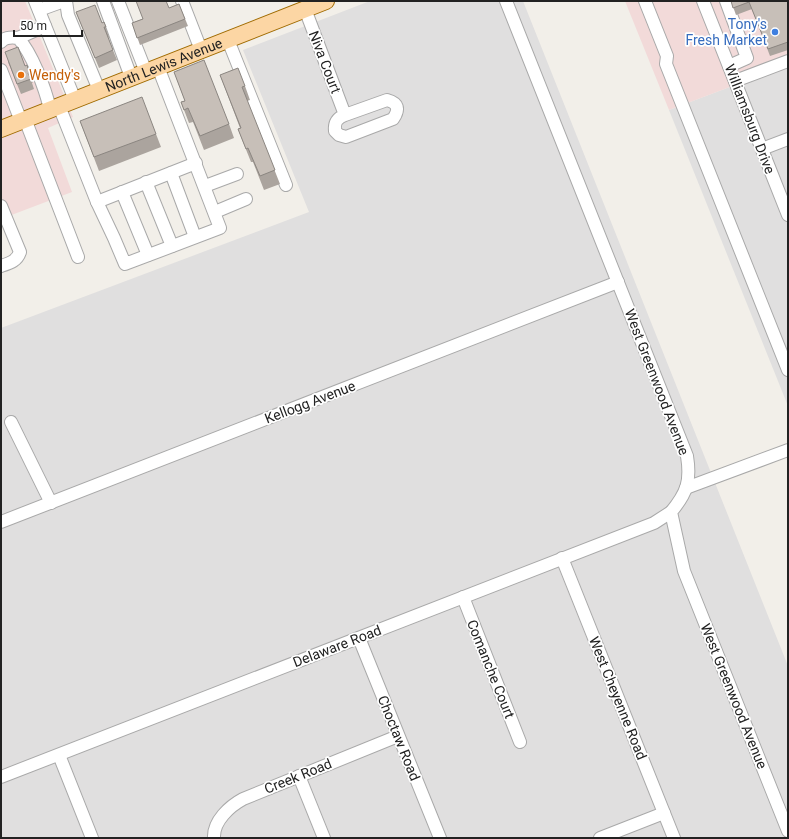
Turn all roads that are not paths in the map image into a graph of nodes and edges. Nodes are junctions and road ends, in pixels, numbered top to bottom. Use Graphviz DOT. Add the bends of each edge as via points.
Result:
graph roads {
  1 [pos="65,1"];
  2 [pos="103,1"];
  3 [pos="118,1"];
  4 [pos="182,1"];
  5 [pos="325,1"];
  6 [pos="506,1"];
  7 [pos="645,1"];
  8 [pos="703,1"];
  9 [pos="726,1"];
  10 [pos="37,6"];
  11 [pos="305,9"];
  12 [pos="45,26"];
  13 [pos="18,38"];
  14 [pos="228,40"];
  15 [pos="1,42"];
  16 [pos="201,50"];
  17 [pos="788,61"];
  18 [pos="729,66"];
  19 [pos="152,69"];
  20 [pos="1,70"];
  21 [pos="131,77"];
  22 [pos="735,81"];
  23 [pos="99,90"];
  24 [pos="75,100"];
  25 [pos="55,107"];
  26 [pos="345,115"];
  27 [pos="23,120"];
  28 [pos="1,129"];
  29 [pos="788,139"];
  30 [pos="762,149"];
  31 [pos="196,163"];
  32 [pos="171,173"];
  33 [pos="237,174"];
  34 [pos="146,182"];
  35 [pos="286,185"];
  36 [pos="205,186"];
  37 [pos="122,192"];
  38 [pos="246,199"];
  39 [pos="97,202"];
  40 [pos="1,206"];
  41 [pos="214,212"];
  42 [pos="788,215"];
  43 [pos="195,237"];
  44 [pos="172,246"];
  45 [pos="148,255"];
  46 [pos="78,257"];
  47 [pos="1,266"];
  48 [pos="618,282"];
  49 [pos="788,370"];
  50 [pos="11,422"];
  51 [pos="788,450"];
  52 [pos="686,488"];
  53 [pos="51,503"];
  54 [pos="671,512"];
  55 [pos="1,522"];
  56 [pos="562,558"];
  57 [pos="462,597"];
  58 [pos="359,638"];
  59 [pos="398,736"];
  60 [pos="520,742"];
  61 [pos="59,755"];
  62 [pos="299,776"];
  63 [pos="1,777"];
  64 [pos="664,813"];
  65 [pos="788,831"];
  66 [pos="214,836"];
  67 [pos="92,838"];
  68 [pos="324,838"];
  69 [pos="440,838"];
  70 [pos="600,838"];
  71 [pos="674,838"];
  1 -- 10 [label="street"];
  1 -- 23 [label="street" via="68,15"];
  2 -- 21 [label="street"];
  3 -- 19 [label="street"];
  4 -- 16 [label="street"];
  5 -- 11 [label="main road, North Lewis Avenue"];
  6 -- 48 [label="street, West Greenwood Avenue"];
  7 -- 49 [label="street" via="667,56 666,64"];
  8 -- 18 [label="street, Williamsburg Drive"];
  9 -- 18 [label="street" via="747,58"];
  10 -- 12 [label="street"];
  11 -- 14 [label="main road, North Lewis Avenue"];
  11 -- 26 [label="street, Niva Court"];
  12 -- 13 [label="street"];
  12 -- 24 [label="street"];
  13 -- 15 [label="street" via="7,38"];
  13 -- 25 [label="street" via="25,46 43,88"];
  14 -- 16 [label="main road, North Lewis Avenue"];
  14 -- 35 [label="street"];
  16 -- 19 [label="main road, North Lewis Avenue"];
  17 -- 22 [label="street"];
  18 -- 22 [label="street, Williamsburg Drive"];
  19 -- 21 [label="main road, North Lewis Avenue"];
  19 -- 31 [label="street"];
  20 -- 27 [label="street"];
  21 -- 23 [label="main road, North Lewis Avenue"];
  22 -- 30 [label="street, Williamsburg Drive"];
  23 -- 24 [label="main road, North Lewis Avenue"];
  24 -- 25 [label="main road, North Lewis Avenue"];
  25 -- 27 [label="main road, North Lewis Avenue"];
  25 -- 39 [label="street"];
  26 -- 26 [label="street" via="387,100 397,106 397,113 393,119 346,137 335,131 334,124 338,118"];
  27 -- 28 [label="main road, North Lewis Avenue"];
  27 -- 46 [label="street"];
  29 -- 30 [label="street"];
  30 -- 42 [label="street, Williamsburg Drive"];
  31 -- 32 [label="street"];
  31 -- 36 [label="street"];
  32 -- 34 [label="street"];
  32 -- 43 [label="street"];
  33 -- 36 [label="street"];
  34 -- 37 [label="street"];
  34 -- 44 [label="street"];
  36 -- 41 [label="street"];
  37 -- 39 [label="street"];
  37 -- 45 [label="street"];
  38 -- 41 [label="street"];
  39 -- 45 [label="street" via="125,264"];
  40 -- 47 [label="street" via="20,252 18,258"];
  41 -- 43 [label="street" via="220,228"];
  43 -- 44 [label="street"];
  44 -- 45 [label="street"];
  48 -- 52 [label="street, West Greenwood Avenue" via="687,456 689,472"];
  48 -- 53 [label="street, Kellogg Avenue"];
  50 -- 53 [label="street"];
  51 -- 52 [label="street"];
  52 -- 54 [label="street, West Greenwood Avenue" via="681,500"];
  53 -- 55 [label="street, Kellogg Avenue"];
  54 -- 56 [label="street, Delaware Road" via="654,523"];
  54 -- 65 [label="street, West Greenwood Avenue" via="684,571"];
  56 -- 57 [label="street, Delaware Road"];
  56 -- 64 [label="street, West Cheyenne Road"];
  57 -- 58 [label="street, Delaware Road"];
  57 -- 60 [label="street, Comanche Court"];
  58 -- 59 [label="street, Choctaw Road"];
  58 -- 61 [label="street, Delaware Road"];
  59 -- 62 [label="street, Creek Road"];
  59 -- 69 [label="street, Choctaw Road"];
  61 -- 63 [label="street, Delaware Road"];
  61 -- 67 [label="street"];
  62 -- 66 [label="street, Creek Road" via="232,804 224,813"];
  62 -- 68 [label="street"];
  64 -- 70 [label="street"];
  64 -- 71 [label="street, West Cheyenne Road"];
}
